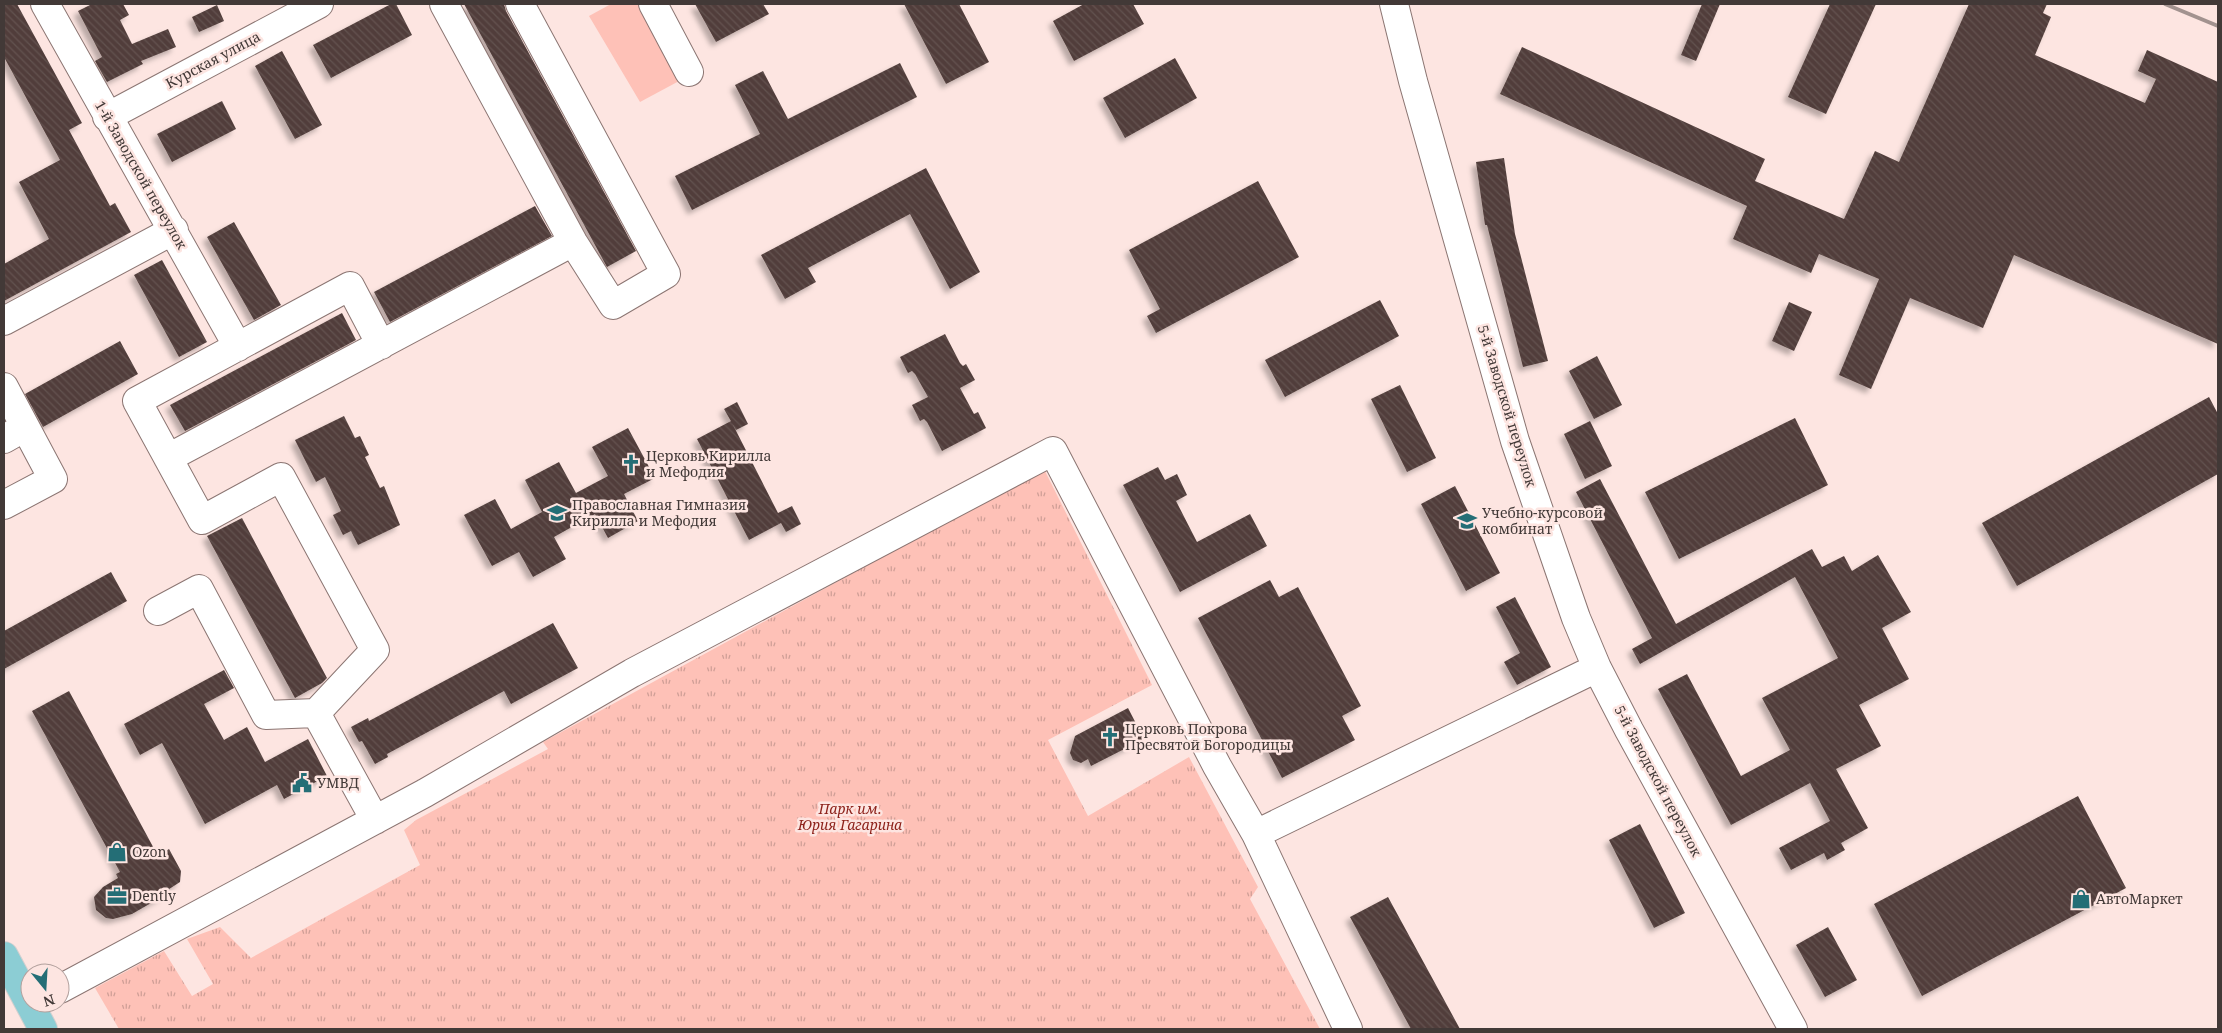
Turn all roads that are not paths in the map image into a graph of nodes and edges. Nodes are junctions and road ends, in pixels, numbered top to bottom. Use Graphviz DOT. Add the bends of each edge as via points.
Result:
graph roads {
  1 [pos="45,4"];
  2 [pos="319,4"];
  3 [pos="444,4"];
  4 [pos="520,4"];
  5 [pos="653,4"];
  6 [pos="1394,4"];
  7 [pos="688,72"];
  8 [pos="107,117"];
  9 [pos="174,230"];
  10 [pos="573,242"];
  11 [pos="4,321"];
  12 [pos="381,345"];
  13 [pos="238,346"];
  14 [pos="4,387"];
  15 [pos="15,433"];
  16 [pos="168,458"];
  17 [pos="4,505"];
  18 [pos="158,611"];
  19 [pos="1597,668"];
  20 [pos="316,713"];
  21 [pos="374,820"];
  22 [pos="1256,834"];
  23 [pos="4,956"];
  24 [pos="20,983"];
  25 [pos="70,984"];
  26 [pos="36,1013"];
  27 [pos="44,1029"];
  28 [pos="1348,1029"];
  29 [pos="1793,1029"];
  1 -- 8 [label="street, 1-й Заводской переулок"];
  2 -- 8 [label="street, Курская улица"];
  3 -- 10 [label="street"];
  4 -- 10 [label="street" via="666,274 613,305"];
  5 -- 7 [label="street"];
  6 -- 19 [label="street, 5-й Заводской переулок" via="1515,441 1576,618"];
  8 -- 9 [label="street, 1-й Заводской переулок"];
  9 -- 11 [label="street"];
  9 -- 13 [label="street, 1-й Заводской переулок"];
  10 -- 12 [label="street"];
  12 -- 13 [label="street" via="350,286"];
  12 -- 16 [label="street"];
  13 -- 16 [label="street" via="137,401"];
  14 -- 15 [label="street"];
  15 -- 17 [label="street" via="53,479"];
  16 -- 20 [label="street" via="202,520 281,477 374,650"];
  18 -- 20 [label="street" via="199,589 266,715"];
  19 -- 22 [label="street"];
  19 -- 29 [label="street, 5-й Заводской переулок"];
  20 -- 21 [label="street"];
  21 -- 22 [label="street" via="632,673 1053,451 1217,766"];
  21 -- 25 [label="street"];
  22 -- 28 [label="street"];
  23 -- 24 [label="main road"];
  26 -- 27 [label="main road"];
}
